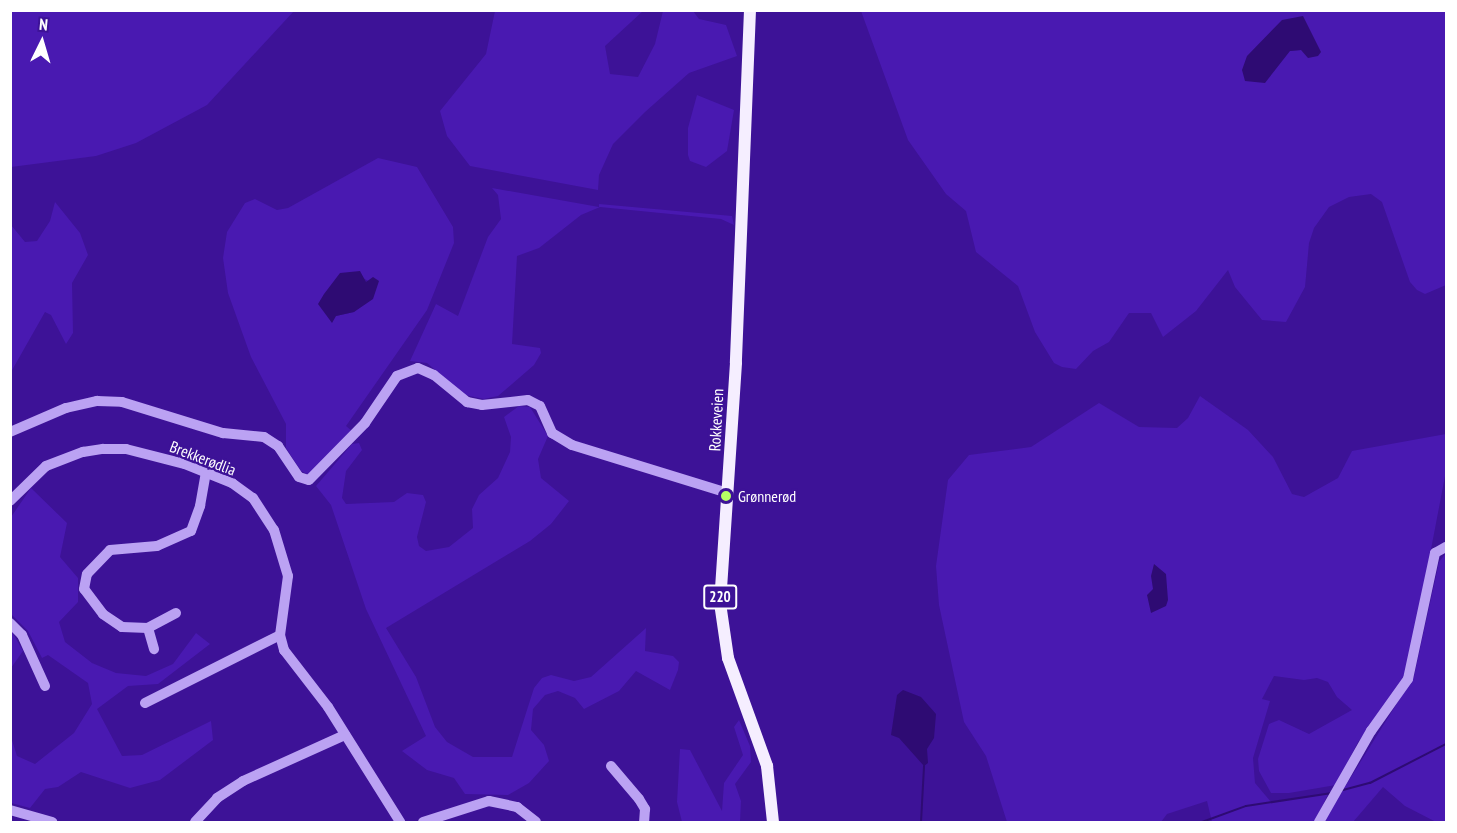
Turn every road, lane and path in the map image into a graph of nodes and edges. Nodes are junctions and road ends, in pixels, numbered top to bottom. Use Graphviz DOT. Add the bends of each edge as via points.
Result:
graph roads {
  1 [pos="750,10"];
  2 [pos="10,432"];
  3 [pos="206,471"];
  4 [pos="728,493"];
  5 [pos="10,501"];
  6 [pos="1446,547"];
  7 [pos="177,613"];
  8 [pos="10,623"];
  9 [pos="148,628"];
  10 [pos="280,635"];
  11 [pos="154,649"];
  12 [pos="45,686"];
  13 [pos="146,703"];
  14 [pos="345,735"];
  15 [pos="611,766"];
  16 [pos="10,810"];
  17 [pos="52,822"];
  18 [pos="195,822"];
  19 [pos="400,822"];
  20 [pos="423,822"];
  21 [pos="536,822"];
  22 [pos="644,822"];
  23 [pos="773,822"];
  24 [pos="1319,822"];
  1 -- 4 [label="main road, Rokkeveien / 220"];
  2 -- 4 [label="street" via="66,408 97,401 122,402 223,433 264,437 278,446 299,477 309,480 365,423 398,376 418,368 434,375 467,402 482,405 528,400 540,406 552,433 572,445"];
  3 -- 5 [label="street, Brekkerødlia" via="126,449 83,452 46,466"];
  3 -- 9 [label="street" via="201,506 190,531 157,546 110,550 87,574 84,589 102,614 122,627"];
  3 -- 10 [label="street, Brekkerødlia" via="253,498 274,530 288,576"];
  4 -- 23 [label="main road, Rokkeveien / 220" via="721,626 767,766"];
  6 -- 24 [label="street" via="1435,553 1408,679 1371,731"];
  7 -- 9 [label="street"];
  8 -- 12 [label="street" via="22,635"];
  9 -- 11 [label="street"];
  10 -- 13 [label="street"];
  10 -- 14 [label="street" via="284,650"];
  14 -- 18 [label="street" via="243,781 217,798"];
  14 -- 19 [label="street"];
  15 -- 22 [label="street" via="645,809"];
  16 -- 17 [label="street"];
  20 -- 21 [label="street" via="489,801 507,803"];
}
